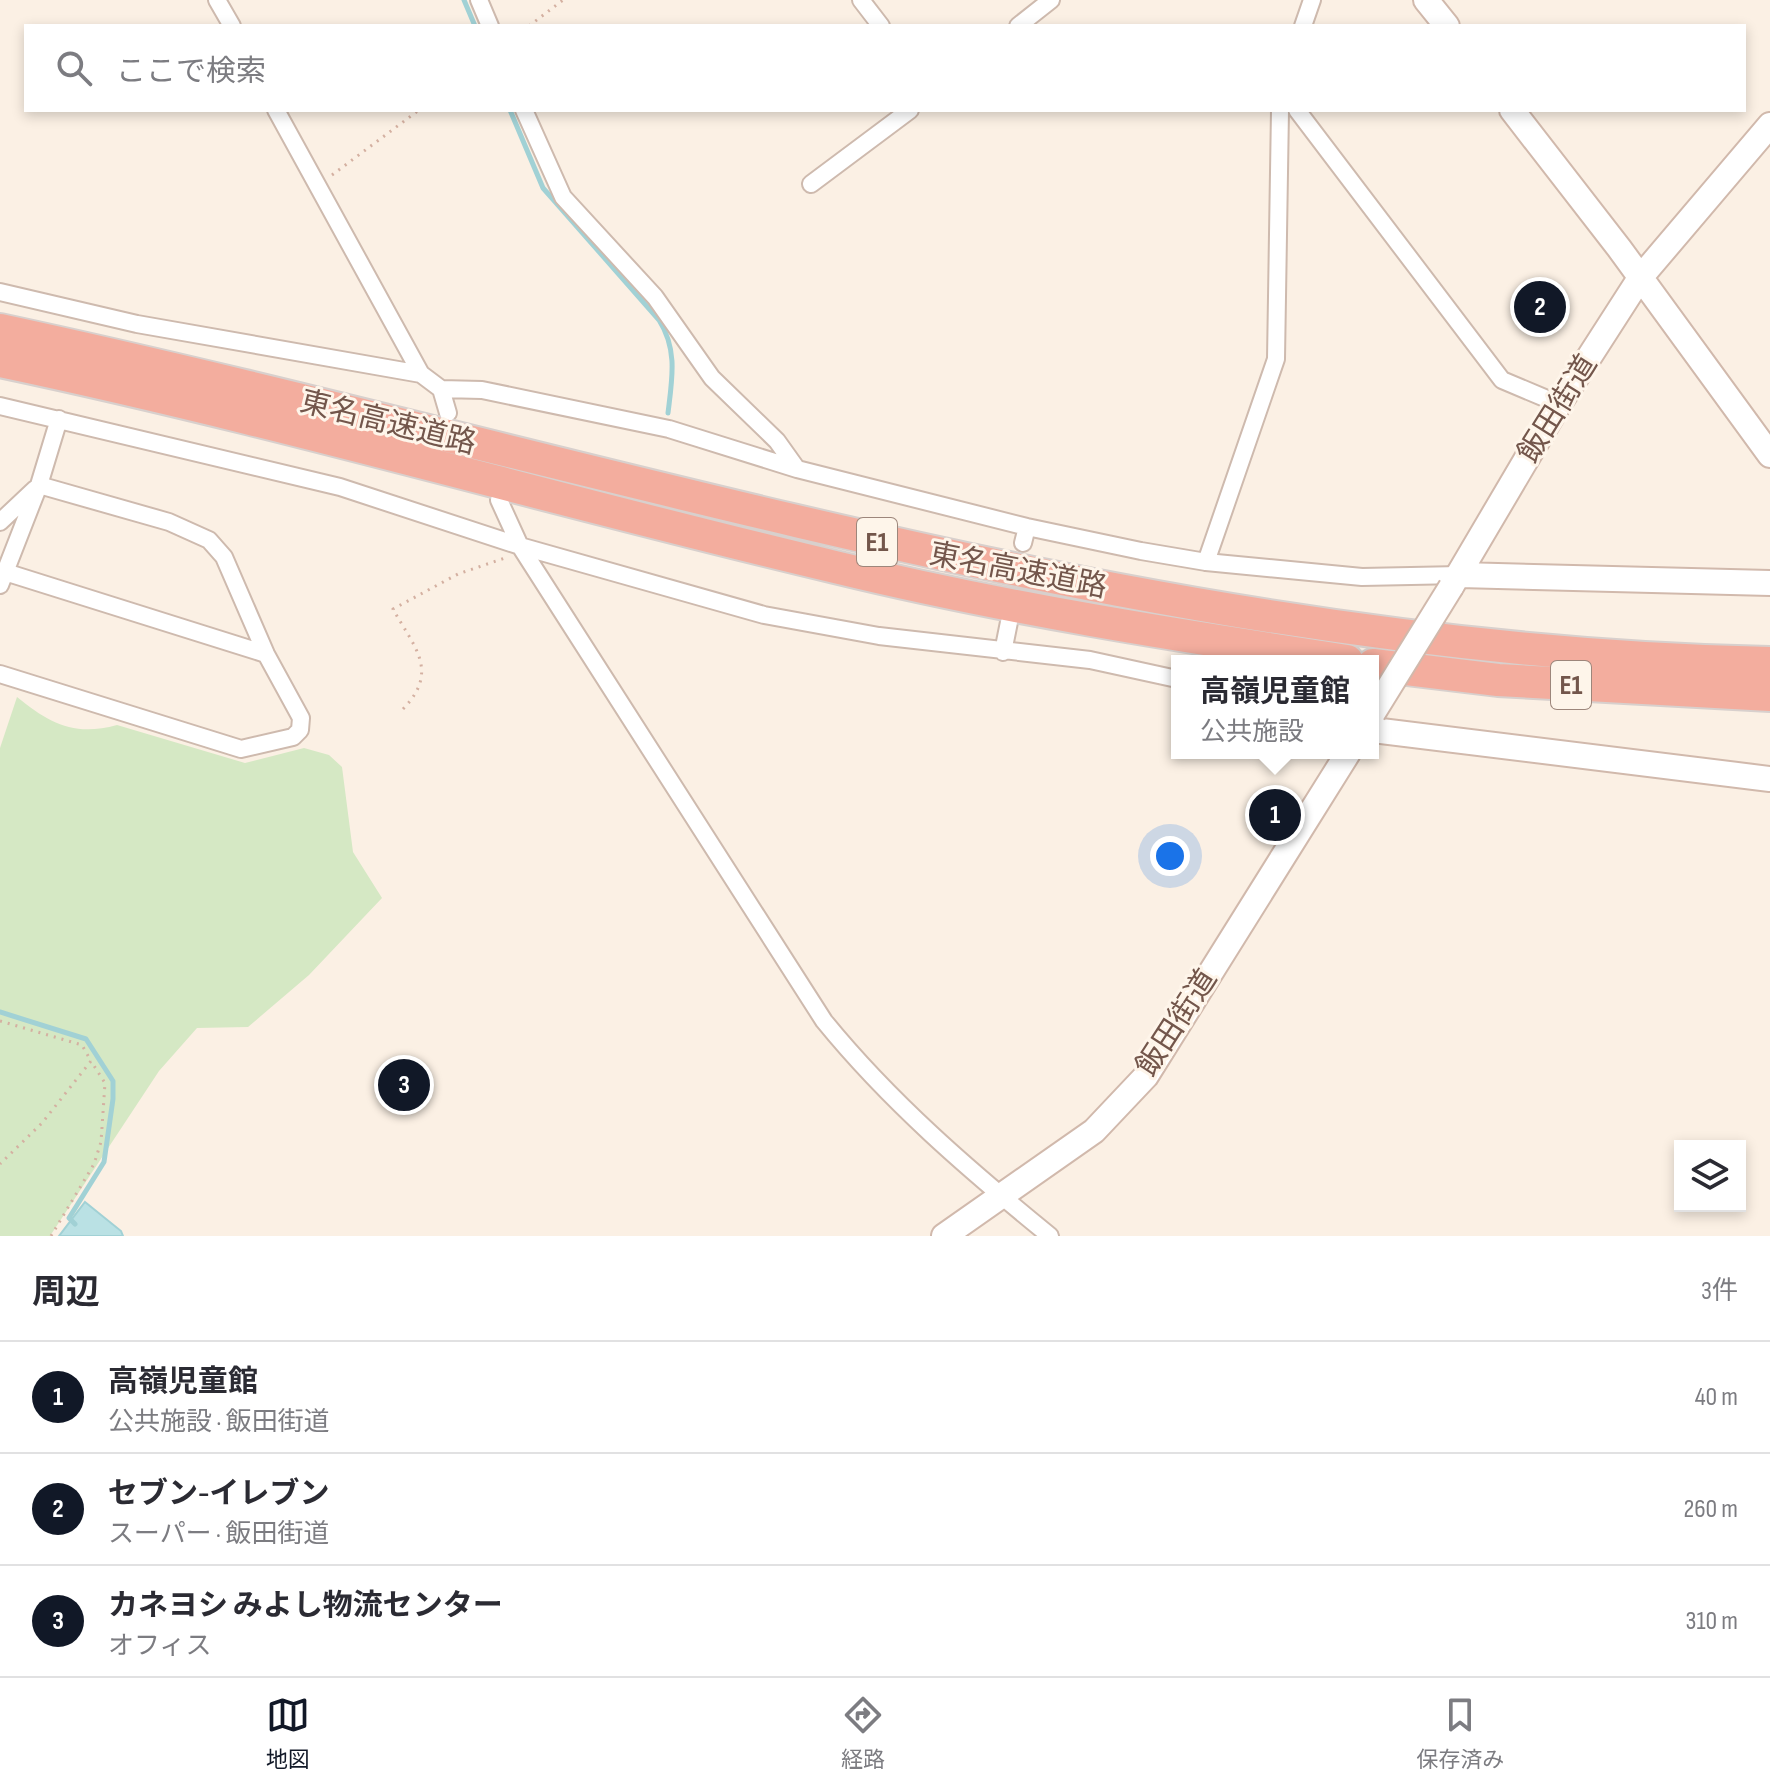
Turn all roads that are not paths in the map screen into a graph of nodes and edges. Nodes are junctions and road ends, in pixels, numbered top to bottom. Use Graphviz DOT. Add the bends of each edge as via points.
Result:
graph roads {
  1 [pos="217,0"];
  2 [pos="479,0"];
  3 [pos="861,0"];
  4 [pos="1051,0"];
  5 [pos="1312,0"];
  6 [pos="1426,0"];
  7 [pos="231,24"];
  8 [pos="489,24"];
  9 [pos="879,24"];
  10 [pos="1021,24"];
  11 [pos="1304,24"];
  12 [pos="1445,24"];
  13 [pos="277,112"];
  14 [pos="525,112"];
  15 [pos="907,112"];
  16 [pos="1280,112"];
  17 [pos="1299,112"];
  18 [pos="1514,112"];
  19 [pos="1770,125"];
  20 [pos="811,184"];
  21 [pos="1640,278"];
  22 [pos="0,292"];
  23 [pos="0,330"];
  24 [pos="0,361"];
  25 [pos="421,374"];
  26 [pos="441,389"];
  27 [pos="1559,404"];
  28 [pos="0,406"];
  29 [pos="448,413"];
  30 [pos="59,419"];
  31 [pos="1770,455"];
  32 [pos="797,469"];
  33 [pos="39,485"];
  34 [pos="499,500"];
  35 [pos="0,522"];
  36 [pos="520,546"];
  37 [pos="1206,562"];
  38 [pos="2,579"];
  39 [pos="1456,581"];
  40 [pos="1770,583"];
  41 [pos="1009,622"];
  42 [pos="1003,652"];
  43 [pos="266,654"];
  44 [pos="1308,655"];
  45 [pos="1770,663"];
  46 [pos="1379,666"];
  47 [pos="0,674"];
  48 [pos="1171,678"];
  49 [pos="1770,695"];
  50 [pos="1379,703"];
  51 [pos="1379,731"];
  52 [pos="1344,759"];
  53 [pos="1770,779"];
  54 [pos="1002,1197"];
  55 [pos="944,1236"];
  56 [pos="1050,1236"];
  1 -- 7 [label="street"];
  2 -- 8 [label="street"];
  3 -- 9 [label="street"];
  4 -- 10 [label="street"];
  5 -- 11 [label="street"];
  6 -- 12 [label="main road"];
  13 -- 25 [label="street"];
  14 -- 32 [label="street" via="563,197 655,297 712,378 777,441"];
  15 -- 20 [label="street"];
  16 -- 37 [label="street" via="1276,359"];
  17 -- 27 [label="street" via="1502,380"];
  18 -- 21 [label="main road"];
  19 -- 21 [label="main road, 飯田街道"];
  21 -- 27 [label="main road, 飯田街道"];
  21 -- 31 [label="main road"];
  22 -- 25 [label="street" via="137,324"];
  23 -- 45 [label="highway, 東名高速道路 / E1" via="846,535 1154,597 1507,647"];
  24 -- 44 [label="highway, 東名高速道路 / E1" via="838,568 1147,630"];
  25 -- 26 [label="street"];
  26 -- 29 [label="street"];
  26 -- 32 [label="street" via="482,390 669,429"];
  27 -- 39 [label="main road, 飯田街道"];
  28 -- 30 [label="street"];
  30 -- 33 [label="street"];
  30 -- 36 [label="street" via="340,487"];
  32 -- 37 [label="street" via="1025,535"];
  33 -- 35 [label="street"];
  33 -- 38 [label="street"];
  33 -- 43 [label="street" via="169,522 209,540 224,557"];
  34 -- 36 [label="street"];
  36 -- 42 [label="street" via="764,615"];
  36 -- 54 [label="street" via="824,1021 858,1063"];
  37 -- 39 [label="street"];
  38 -- 43 [label="street"];
  39 -- 40 [label="main road"];
  39 -- 50 [label="main road, 飯田街道, bridge"];
  41 -- 42 [label="street"];
  42 -- 48 [label="street" via="1090,660"];
  43 -- 47 [label="street" via="301,718 300,730 293,737 241,749"];
  46 -- 49 [label="highway, E1" via="1513,681"];
  51 -- 53 [label="main road"];
  52 -- 54 [label="main road, 飯田街道" via="1146,1076 1094,1131"];
  54 -- 55 [label="main road, 飯田街道"];
  54 -- 56 [label="street"];
}
